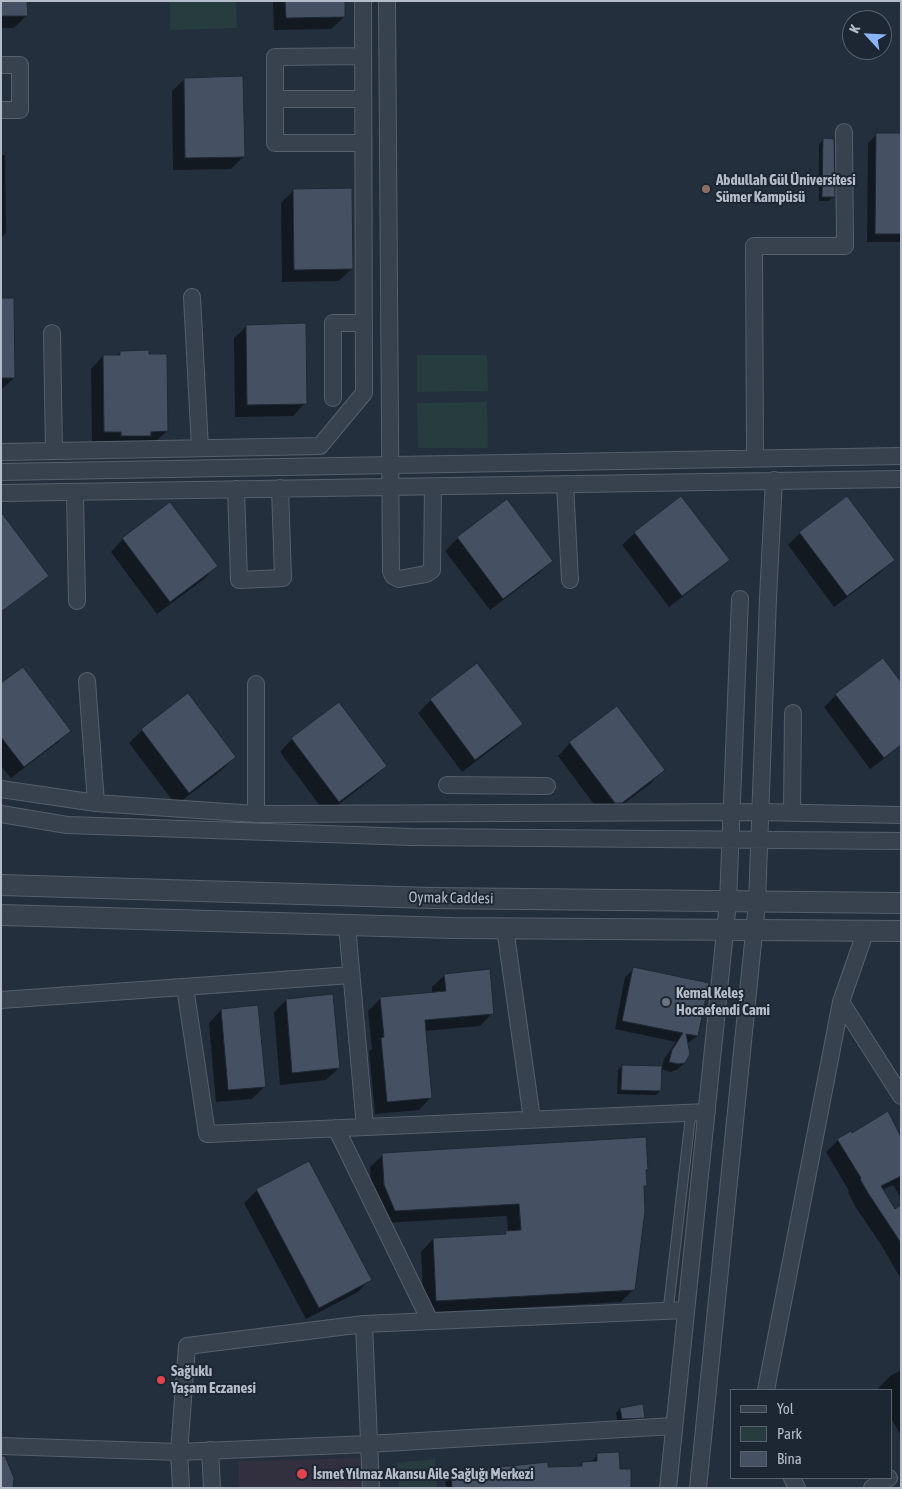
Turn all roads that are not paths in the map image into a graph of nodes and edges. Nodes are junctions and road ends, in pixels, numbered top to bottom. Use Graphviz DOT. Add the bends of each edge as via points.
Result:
graph roads {
  1 [pos="363,1"];
  2 [pos="387,1"];
  3 [pos="364,56"];
  4 [pos="1,65"];
  5 [pos="275,99"];
  6 [pos="364,99"];
  7 [pos="1,110"];
  8 [pos="844,132"];
  9 [pos="364,143"];
  10 [pos="192,297"];
  11 [pos="364,323"];
  12 [pos="52,333"];
  13 [pos="333,398"];
  14 [pos="200,448"];
  15 [pos="54,451"];
  16 [pos="1,452"];
  17 [pos="901,456"];
  18 [pos="755,458"];
  19 [pos="390,464"];
  20 [pos="1,472"];
  21 [pos="901,478"];
  22 [pos="774,480"];
  23 [pos="565,484"];
  24 [pos="434,487"];
  25 [pos="280,488"];
  26 [pos="390,488"];
  27 [pos="236,489"];
  28 [pos="75,492"];
  29 [pos="1,493"];
  30 [pos="570,580"];
  31 [pos="740,599"];
  32 [pos="77,601"];
  33 [pos="738,646"];
  34 [pos="766,648"];
  35 [pos="87,682"];
  36 [pos="256,684"];
  37 [pos="793,713"];
  38 [pos="447,785"];
  39 [pos="498,785"];
  40 [pos="547,786"];
  41 [pos="1,790"];
  42 [pos="96,803"];
  43 [pos="733,812"];
  44 [pos="760,812"];
  45 [pos="792,812"];
  46 [pos="498,813"];
  47 [pos="1,814"];
  48 [pos="256,814"];
  49 [pos="901,815"];
  50 [pos="732,840"];
  51 [pos="759,840"];
  52 [pos="901,841"];
  53 [pos="1,885"];
  54 [pos="728,902"];
  55 [pos="757,902"];
  56 [pos="901,903"];
  57 [pos="1,915"];
  58 [pos="347,925"];
  59 [pos="505,928"];
  60 [pos="726,929"];
  61 [pos="755,929"];
  62 [pos="866,930"];
  63 [pos="901,931"];
  64 [pos="351,975"];
  65 [pos="185,987"];
  66 [pos="1,1000"];
  67 [pos="841,1002"];
  68 [pos="901,1096"];
  69 [pos="699,1112"];
  70 [pos="532,1119"];
  71 [pos="365,1127"];
  72 [pos="336,1128"];
  73 [pos="686,1310"];
  74 [pos="668,1311"];
  75 [pos="430,1321"];
  76 [pos="364,1324"];
  77 [pos="766,1389"];
  78 [pos="674,1426"];
  79 [pos="368,1444"];
  80 [pos="1,1446"];
  81 [pos="210,1450"];
  82 [pos="179,1452"];
  83 [pos="887,1479"];
  84 [pos="181,1488"];
  85 [pos="212,1488"];
  86 [pos="371,1488"];
  87 [pos="668,1488"];
  88 [pos="698,1488"];
  89 [pos="872,1488"];
  1 -- 3 [label="street"];
  2 -- 19 [label="street"];
  3 -- 5 [label="street" via="275,57"];
  3 -- 6 [label="street"];
  4 -- 7 [label="street" via="20,65 20,110"];
  5 -- 6 [label="street"];
  5 -- 9 [label="street" via="276,143"];
  6 -- 9 [label="street"];
  8 -- 18 [label="street" via="845,246 754,246"];
  9 -- 11 [label="street"];
  10 -- 14 [label="street"];
  11 -- 13 [label="street" via="333,323"];
  11 -- 14 [label="street" via="364,393 320,446"];
  12 -- 15 [label="street"];
  14 -- 15 [label="street"];
  15 -- 16 [label="street"];
  17 -- 18 [label="street"];
  18 -- 19 [label="street"];
  19 -- 20 [label="street"];
  19 -- 26 [label="street"];
  21 -- 22 [label="street"];
  22 -- 23 [label="street"];
  22 -- 34 [label="street"];
  23 -- 24 [label="street"];
  23 -- 30 [label="street"];
  24 -- 26 [label="street"];
  24 -- 26 [label="street" via="432,570 399,579 391,570"];
  25 -- 26 [label="street"];
  25 -- 27 [label="street"];
  25 -- 27 [label="street" via="283,578 239,580"];
  27 -- 28 [label="street"];
  28 -- 29 [label="street"];
  28 -- 32 [label="street"];
  31 -- 33 [label="street"];
  33 -- 34 [label="street"];
  33 -- 43 [label="street"];
  34 -- 44 [label="street"];
  35 -- 42 [label="street"];
  36 -- 48 [label="street"];
  37 -- 45 [label="street"];
  38 -- 39 [label="street"];
  39 -- 40 [label="street"];
  39 -- 46 [label="street"];
  41 -- 42 [label="street"];
  42 -- 48 [label="street"];
  43 -- 44 [label="street"];
  43 -- 46 [label="street"];
  43 -- 50 [label="street"];
  44 -- 45 [label="street"];
  44 -- 51 [label="street"];
  45 -- 49 [label="street"];
  46 -- 48 [label="street"];
  47 -- 50 [label="street" via="67,824 353,835"];
  50 -- 51 [label="street"];
  50 -- 54 [label="street"];
  51 -- 52 [label="street"];
  51 -- 55 [label="street"];
  53 -- 54 [label="street, Oymak Caddesi" via="442,898"];
  54 -- 55 [label="street, Oymak Caddesi"];
  54 -- 60 [label="street"];
  55 -- 56 [label="street, Oymak Caddesi"];
  55 -- 61 [label="street"];
  57 -- 58 [label="street, Oymak Caddesi"];
  58 -- 59 [label="street, Oymak Caddesi"];
  58 -- 64 [label="street"];
  59 -- 60 [label="street, Oymak Caddesi"];
  59 -- 70 [label="street"];
  60 -- 61 [label="street, Oymak Caddesi"];
  60 -- 69 [label="street"];
  61 -- 62 [label="street, Oymak Caddesi"];
  61 -- 88 [label="street"];
  62 -- 63 [label="street, Oymak Caddesi"];
  62 -- 67 [label="street"];
  64 -- 65 [label="street"];
  64 -- 71 [label="street"];
  65 -- 66 [label="street"];
  65 -- 72 [label="street" via="208,1134"];
  67 -- 68 [label="street"];
  67 -- 77 [label="street"];
  69 -- 70 [label="street"];
  69 -- 73 [label="street"];
  69 -- 74 [label="lane"];
  70 -- 71 [label="street"];
  71 -- 72 [label="street"];
  72 -- 75 [label="street"];
  73 -- 74 [label="street"];
  73 -- 78 [label="street"];
  74 -- 75 [label="street"];
  75 -- 76 [label="street"];
  76 -- 79 [label="street"];
  76 -- 82 [label="street" via="187,1346"];
  78 -- 79 [label="street"];
  78 -- 87 [label="street"];
  79 -- 81 [label="street"];
  79 -- 86 [label="street"];
  80 -- 82 [label="street"];
  81 -- 82 [label="street"];
  81 -- 85 [label="street"];
  82 -- 84 [label="street"];
  83 -- 89 [label="street"];
}
